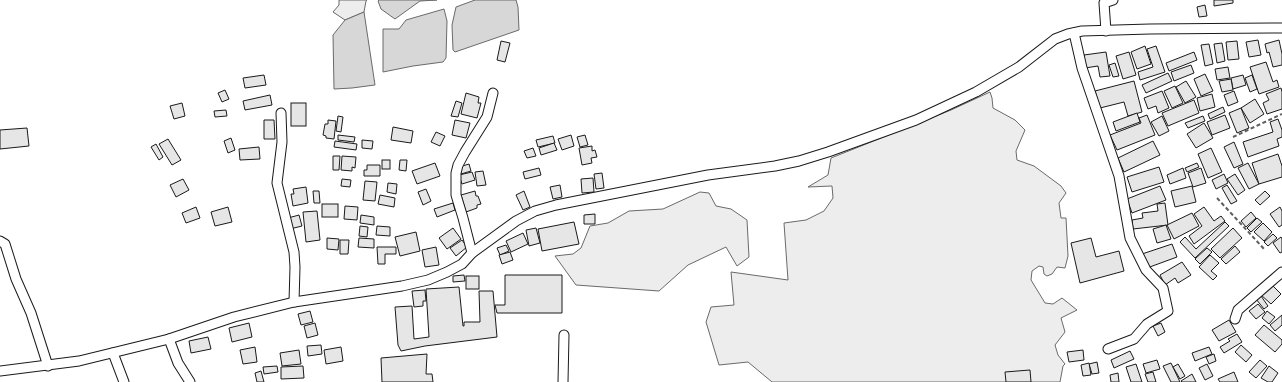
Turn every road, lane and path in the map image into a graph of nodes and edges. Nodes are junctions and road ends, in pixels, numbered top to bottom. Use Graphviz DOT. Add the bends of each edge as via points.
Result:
graph roads {
  1 [pos="1113,0"];
  2 [pos="1282,28"];
  3 [pos="1106,31"];
  4 [pos="1074,33"];
  5 [pos="494,93"];
  6 [pos="281,113"];
  7 [pos="1282,114"];
  8 [pos="1233,136"];
  9 [pos="1217,198"];
  10 [pos="0,241"];
  11 [pos="1265,250"];
  12 [pos="472,253"];
  13 [pos="1282,272"];
  14 [pos="294,302"];
  15 [pos="1235,319"];
  16 [pos="564,335"];
  17 [pos="169,339"];
  18 [pos="1108,348"];
  19 [pos="113,353"];
  20 [pos="48,366"];
  21 [pos="0,371"];
  22 [pos="124,382"];
  23 [pos="190,382"];
  24 [pos="563,382"];
  1 -- 3 [label="street" via="1104,3"];
  2 -- 3 [label="street"];
  3 -- 4 [label="street"];
  4 -- 12 [label="street" via="1055,39 1019,67 976,92 865,139 799,161 708,175 535,211"];
  4 -- 18 [label="street" via="1082,68 1119,176 1130,238 1146,270 1163,288 1168,311 1146,324 1134,339"];
  5 -- 12 [label="street" via="484,124 465,152 456,173 456,195"];
  6 -- 14 [label="street" via="277,183 294,252"];
  7 -- 8 [label="path"];
  9 -- 11 [label="path"];
  10 -- 20 [label="street" via="5,244"];
  12 -- 14 [label="street" via="462,264 428,280"];
  13 -- 15 [label="street" via="1238,310"];
  14 -- 17 [label="street" via="234,317"];
  16 -- 24 [label="street"];
  17 -- 19 [label="street"];
  17 -- 23 [label="street"];
  19 -- 20 [label="street"];
  19 -- 22 [label="street"];
  20 -- 21 [label="street"];
}
